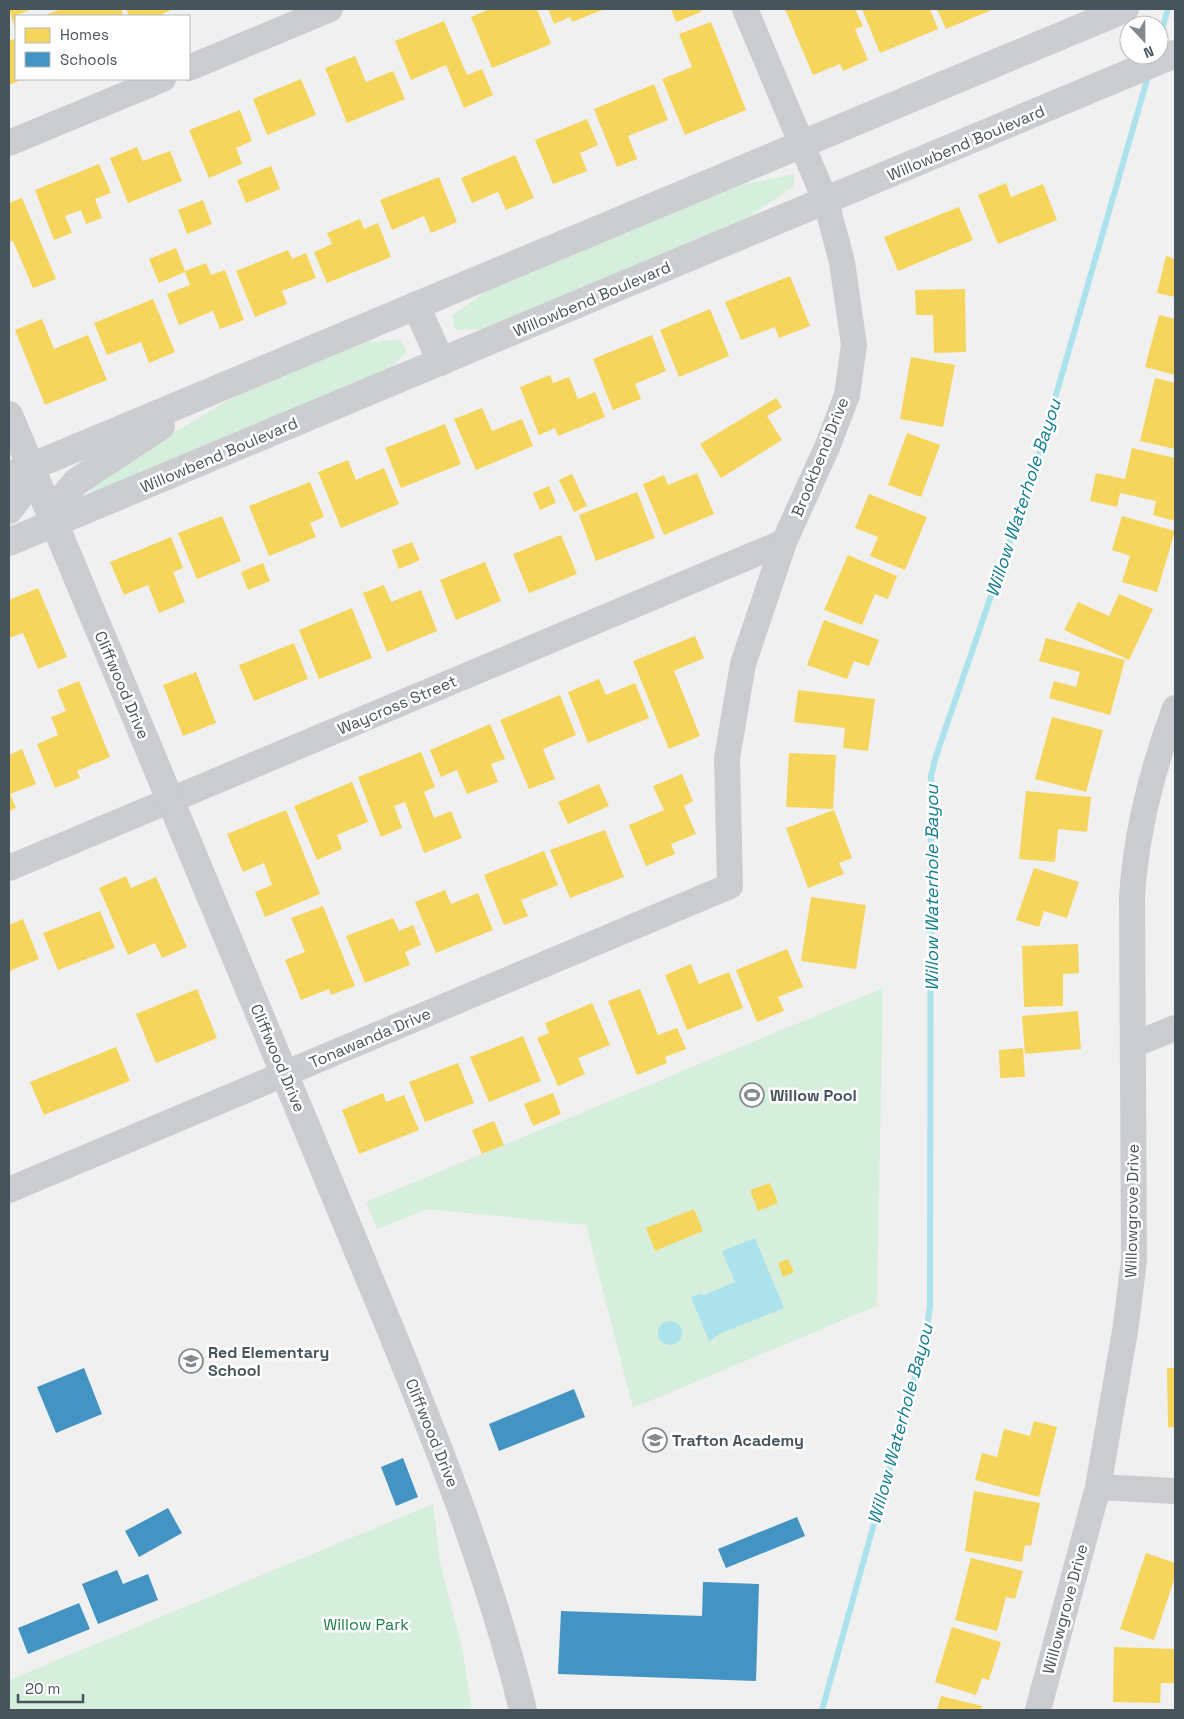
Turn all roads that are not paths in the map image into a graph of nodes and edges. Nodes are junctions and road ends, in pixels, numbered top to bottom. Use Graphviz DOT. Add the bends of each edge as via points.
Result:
graph roads {
  1 [pos="330,9"];
  2 [pos="745,9"];
  3 [pos="1124,9"];
  4 [pos="1175,54"];
  5 [pos="190,68"];
  6 [pos="161,80"];
  7 [pos="9,143"];
  8 [pos="803,145"];
  9 [pos="826,202"];
  10 [pos="416,305"];
  11 [pos="441,362"];
  12 [pos="221,387"];
  13 [pos="9,415"];
  14 [pos="20,472"];
  15 [pos="9,510"];
  16 [pos="54,523"];
  17 [pos="9,542"];
  18 [pos="784,542"];
  19 [pos="1175,708"];
  20 [pos="170,800"];
  21 [pos="9,868"];
  22 [pos="730,886"];
  23 [pos="1175,1028"];
  24 [pos="1133,1046"];
  25 [pos="285,1074"];
  26 [pos="9,1190"];
  27 [pos="1098,1487"];
  28 [pos="1175,1491"];
  29 [pos="523,1710"];
  30 [pos="1038,1710"];
  1 -- 5 [label="street"];
  2 -- 8 [label="street, Brookbend Drive"];
  3 -- 8 [label="main road"];
  4 -- 9 [label="main road, Willowbend Boulevard"];
  6 -- 7 [label="street"];
  8 -- 9 [label="street, Brookbend Drive"];
  8 -- 10 [label="main road"];
  9 -- 11 [label="main road, Willowbend Boulevard"];
  9 -- 18 [label="street, Brookbend Drive" via="842,262 854,345 846,395 828,445"];
  10 -- 11 [label="main road"];
  10 -- 12 [label="main road"];
  11 -- 16 [label="main road, Willowbend Boulevard"];
  12 -- 14 [label="main road"];
  12 -- 16 [label="main road" via="76,482 60,501"];
  13 -- 14 [label="street, Cliffwood Drive"];
  14 -- 15 [label="main road" via="27,487"];
  14 -- 16 [label="street, Cliffwood Drive"];
  16 -- 17 [label="main road, Willowbend Boulevard"];
  16 -- 20 [label="street, Cliffwood Drive"];
  18 -- 20 [label="street, Waycross Street"];
  18 -- 22 [label="street, Brookbend Drive" via="743,664 727,758"];
  19 -- 24 [label="street, Willowgrove Drive" via="1149,784 1135,858 1132,897"];
  20 -- 21 [label="street, Waycross Street"];
  20 -- 25 [label="street, Cliffwood Drive"];
  22 -- 25 [label="street, Tonawanda Drive"];
  23 -- 24 [label="street"];
  24 -- 27 [label="street, Willowgrove Drive" via="1134,1260"];
  25 -- 26 [label="street, Tonawanda Drive"];
  25 -- 29 [label="street, Cliffwood Drive" via="457,1494 490,1592"];
  27 -- 28 [label="street"];
  27 -- 30 [label="street, Willowgrove Drive"];
}
